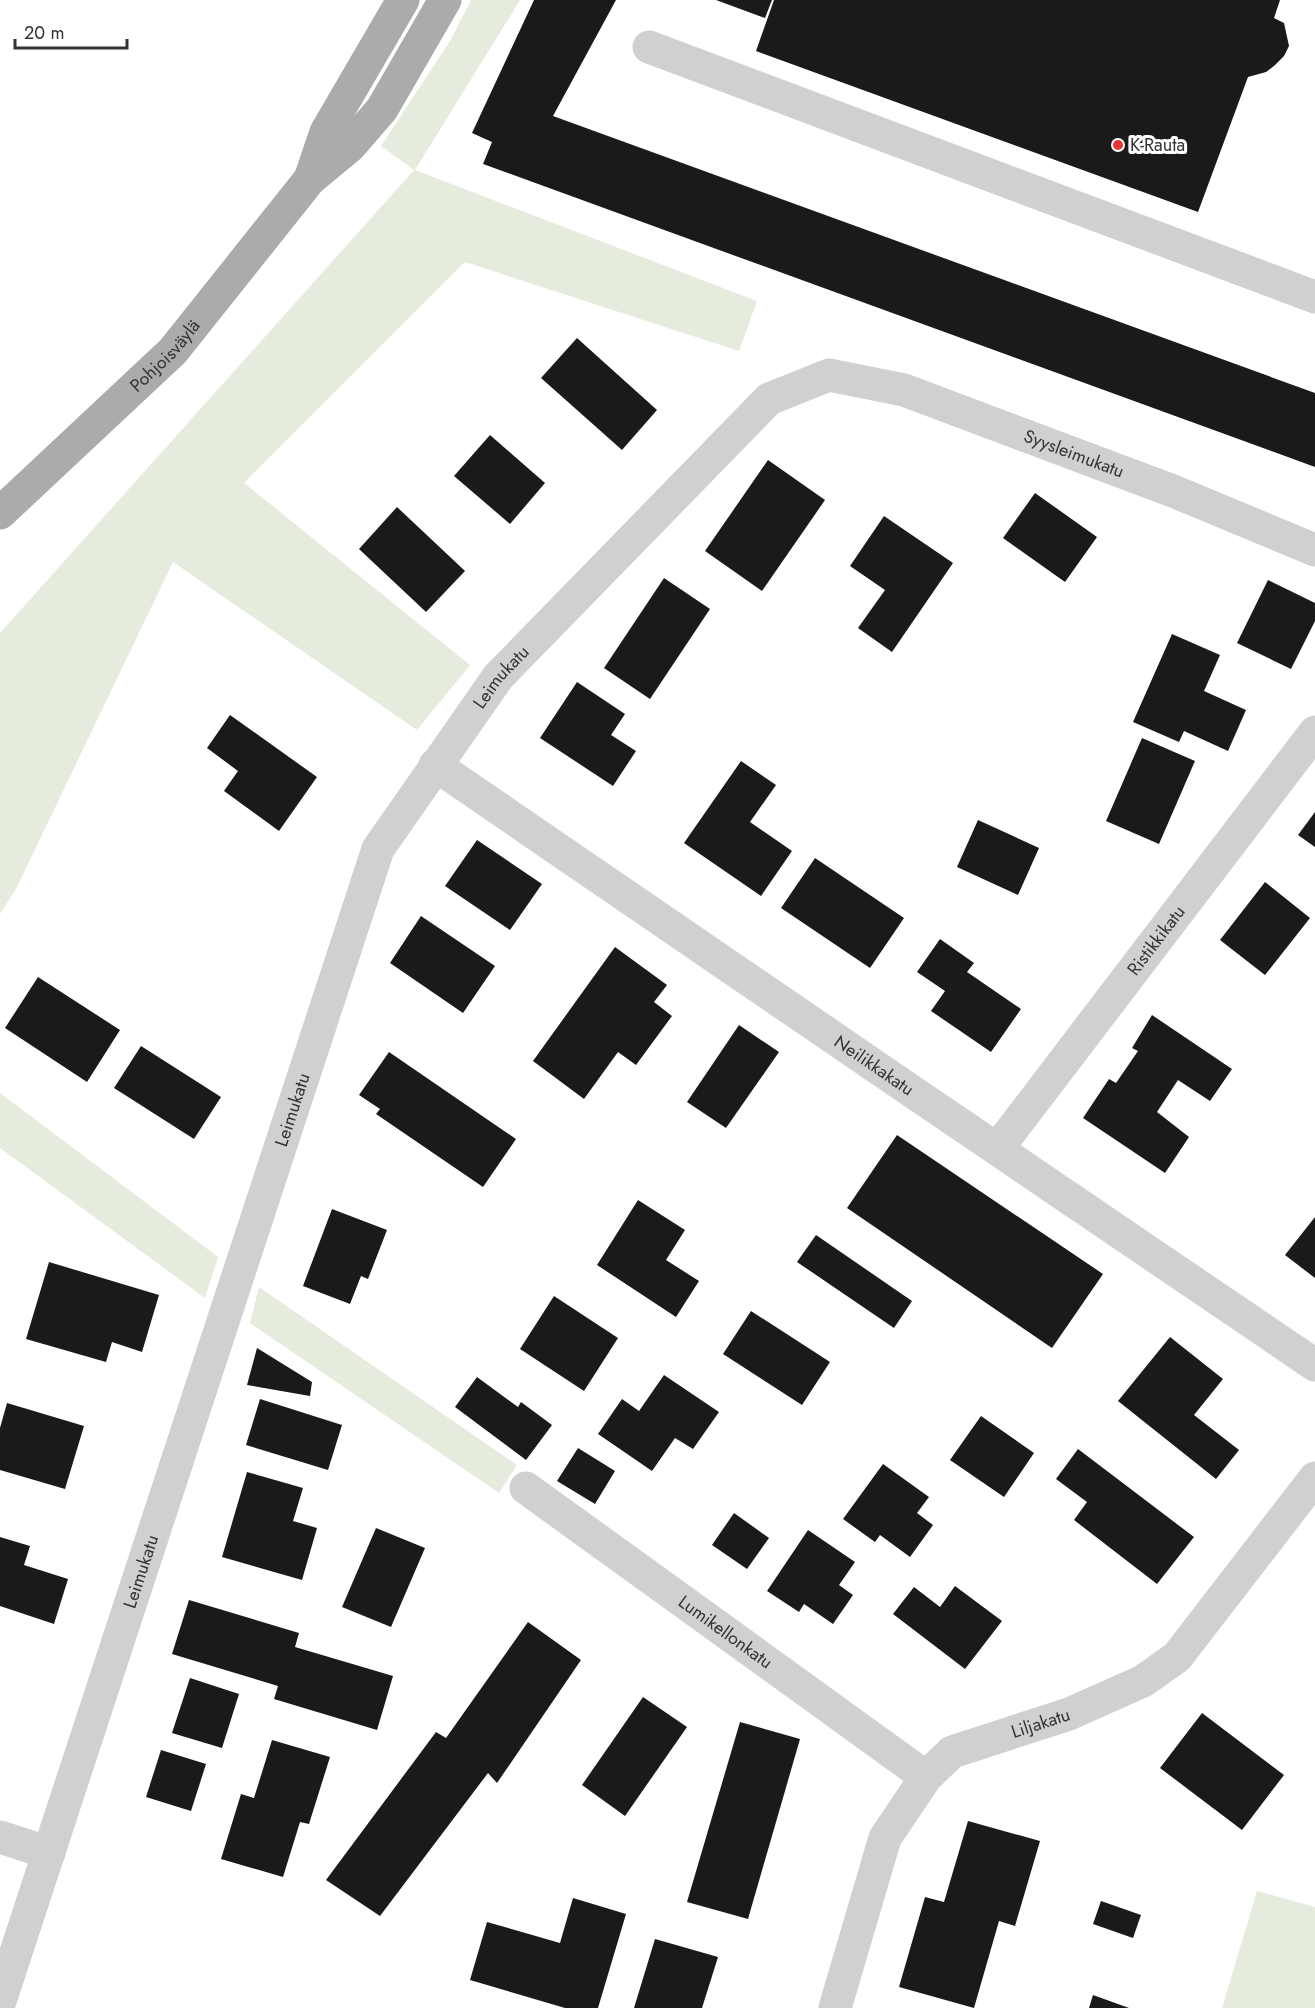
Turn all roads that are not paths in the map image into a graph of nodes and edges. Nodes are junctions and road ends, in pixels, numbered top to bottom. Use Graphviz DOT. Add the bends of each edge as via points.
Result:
graph roads {
  1 [pos="403,0"];
  2 [pos="445,0"];
  3 [pos="649,46"];
  4 [pos="310,179"];
  5 [pos="1315,297"];
  6 [pos="829,375"];
  7 [pos="0,513"];
  8 [pos="1315,550"];
  9 [pos="1315,732"];
  10 [pos="435,765"];
  11 [pos="998,1148"];
  12 [pos="1315,1365"];
  13 [pos="1315,1478"];
  14 [pos="526,1488"];
  15 [pos="926,1777"];
  16 [pos="0,1837"];
  17 [pos="49,1853"];
  18 [pos="0,2001"];
  19 [pos="835,2008"];
  1 -- 4 [label="main road, Pohjoisväylä" via="326,132"];
  2 -- 4 [label="main road, Pohjoisväylä" via="382,109 350,146"];
  3 -- 5 [label="street"];
  4 -- 7 [label="main road, Pohjoisväylä" via="173,351"];
  6 -- 8 [label="street, Syysleimukatu" via="904,390 1173,491"];
  6 -- 10 [label="street, Leimukatu" via="770,399 498,677"];
  9 -- 11 [label="street, Ristikkikatu"];
  10 -- 11 [label="street, Neilikkakatu"];
  10 -- 17 [label="street, Leimukatu" via="378,849"];
  11 -- 12 [label="street, Neilikkakatu"];
  13 -- 15 [label="street, Liljakatu" via="1177,1657 1143,1681 1069,1714 952,1752"];
  14 -- 15 [label="street, Lumikellonkatu"];
  15 -- 19 [label="street, Liljakatu" via="885,1838"];
  16 -- 17 [label="street"];
  17 -- 18 [label="street, Leimukatu"];
}
